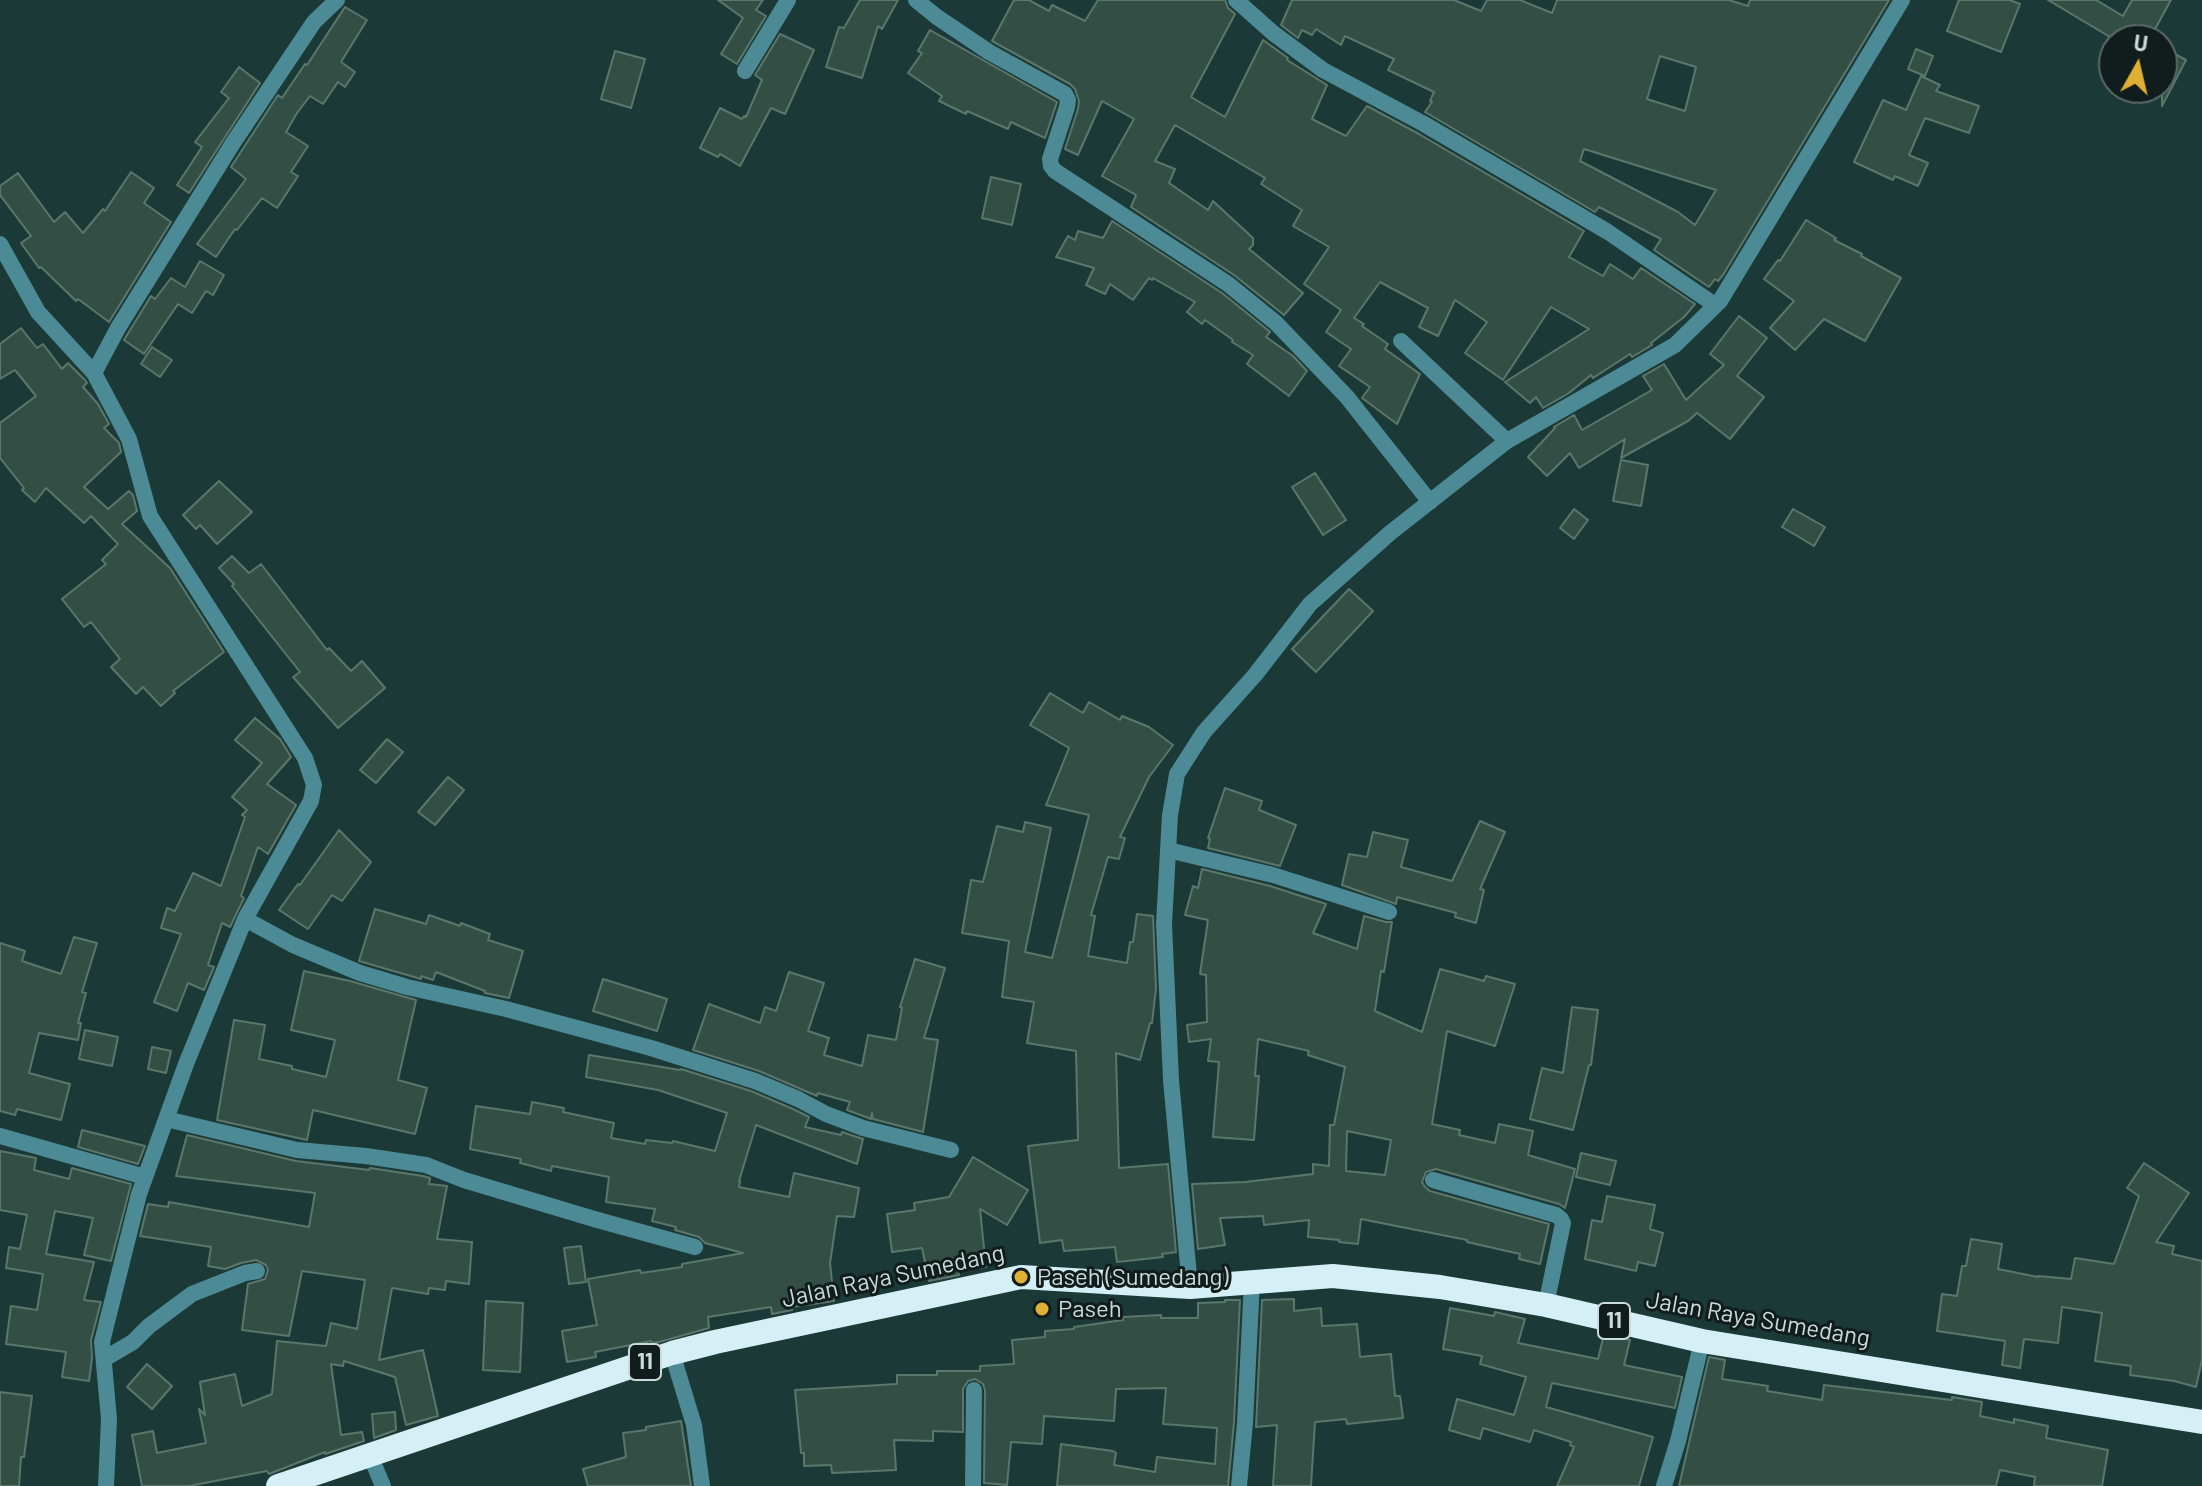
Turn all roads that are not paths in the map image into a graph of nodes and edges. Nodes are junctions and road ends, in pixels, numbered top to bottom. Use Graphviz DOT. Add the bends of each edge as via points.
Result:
graph roads {
  1 [pos="337,0"];
  2 [pos="788,0"];
  3 [pos="916,0"];
  4 [pos="1236,0"];
  5 [pos="1902,0"];
  6 [pos="745,71"];
  7 [pos="0,244"];
  8 [pos="1715,305"];
  9 [pos="1401,341"];
  10 [pos="94,373"];
  11 [pos="1507,441"];
  12 [pos="1430,502"];
  13 [pos="1168,850"];
  14 [pos="1389,912"];
  15 [pos="245,919"];
  16 [pos="166,1119"];
  17 [pos="0,1136"];
  18 [pos="951,1150"];
  19 [pos="145,1177"];
  20 [pos="1433,1180"];
  21 [pos="695,1247"];
  22 [pos="257,1271"];
  23 [pos="1252,1281"];
  24 [pos="1190,1287"];
  25 [pos="1546,1305"];
  26 [pos="1702,1341"];
  27 [pos="672,1353"];
  28 [pos="104,1359"];
  29 [pos="974,1390"];
  30 [pos="2202,1422"];
  31 [pos="370,1455"];
  32 [pos="106,1486"];
  33 [pos="278,1486"];
  34 [pos="383,1486"];
  35 [pos="702,1486"];
  36 [pos="973,1486"];
  37 [pos="1239,1486"];
  38 [pos="1664,1486"];
  1 -- 10 [label="street" via="314,22 250,116"];
  2 -- 6 [label="street"];
  3 -- 12 [label="street" via="989,52 1065,94 1067,107 1050,159 1055,171 1228,284 1276,323 1347,397"];
  4 -- 8 [label="street" via="1323,70 1595,225"];
  5 -- 8 [label="street"];
  7 -- 10 [label="street" via="38,312"];
  8 -- 11 [label="street" via="1675,345"];
  9 -- 11 [label="street"];
  10 -- 15 [label="street" via="129,439 150,516 305,758 314,785 311,801"];
  11 -- 12 [label="street"];
  12 -- 13 [label="street" via="1310,604 1204,732 1177,774"];
  13 -- 14 [label="street" via="1273,875"];
  13 -- 24 [label="street" via="1164,924 1170,1049"];
  15 -- 16 [label="street"];
  15 -- 18 [label="street" via="360,973 651,1048 755,1081 863,1128"];
  16 -- 19 [label="street"];
  16 -- 21 [label="street" via="297,1150 426,1165"];
  17 -- 19 [label="street"];
  19 -- 28 [label="street" via="102,1342"];
  20 -- 25 [label="street" via="1561,1219"];
  22 -- 28 [label="street" via="192,1294"];
  23 -- 24 [label="highway, Jalan Raya Sumedang / 11"];
  23 -- 25 [label="highway, Jalan Raya Sumedang / 11" via="1333,1276"];
  23 -- 37 [label="street"];
  24 -- 27 [label="highway, Jalan Raya Sumedang / 11" via="1021,1277"];
  25 -- 26 [label="highway, Jalan Raya Sumedang / 11"];
  26 -- 30 [label="highway, Jalan Raya Sumedang / 11"];
  26 -- 38 [label="street"];
  27 -- 31 [label="highway, Jalan Raya Sumedang / 11"];
  27 -- 35 [label="street" via="694,1425"];
  28 -- 32 [label="street" via="109,1419"];
  29 -- 36 [label="street"];
  31 -- 33 [label="highway, Jalan Raya Sumedang / 11"];
  31 -- 34 [label="street"];
}
